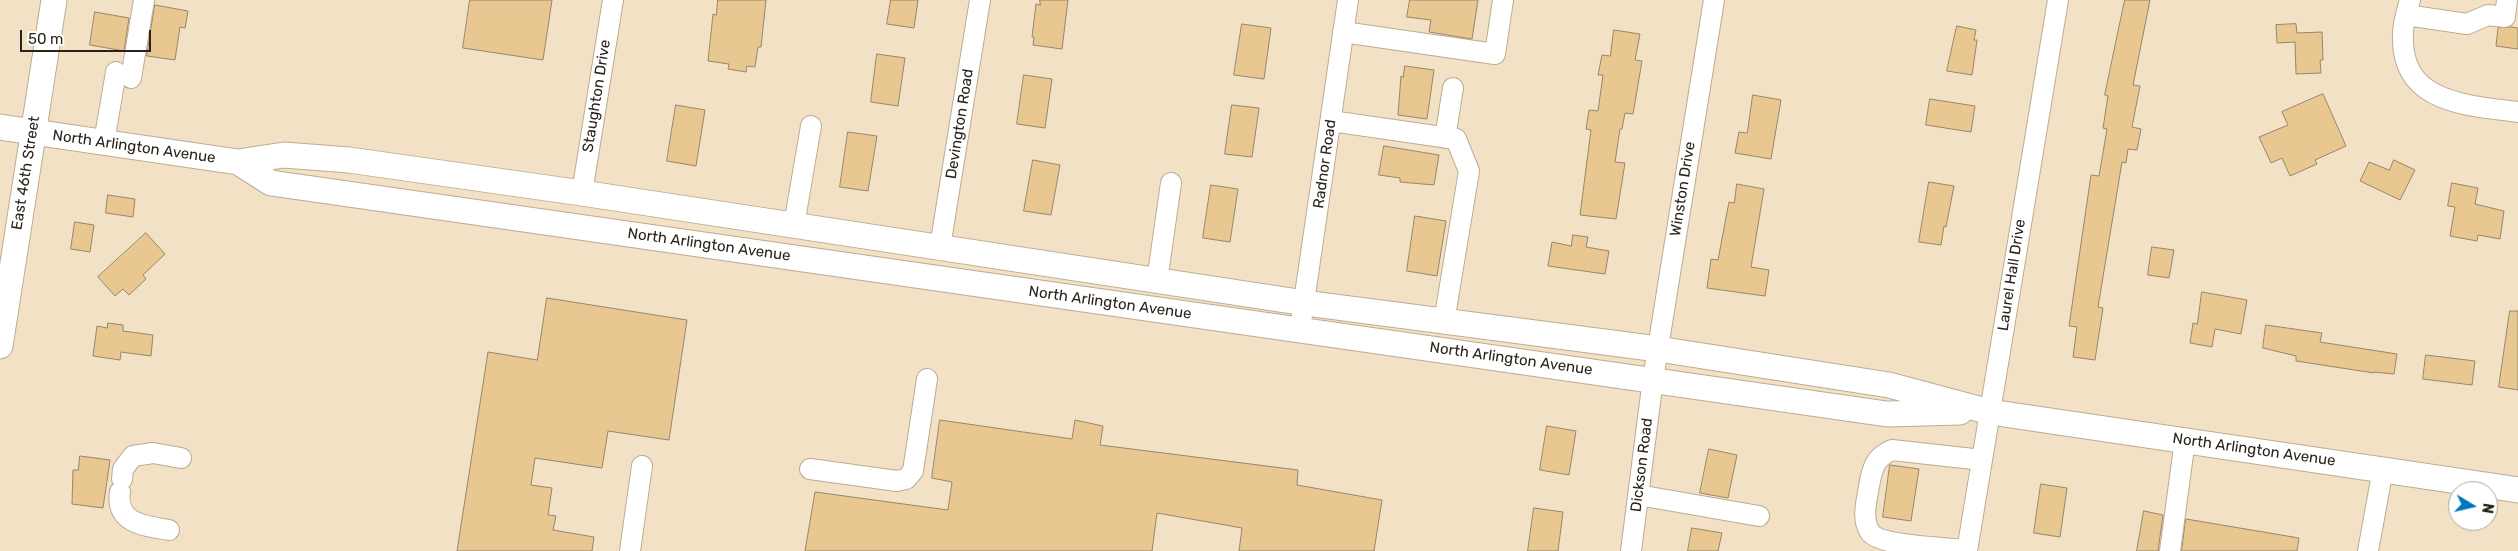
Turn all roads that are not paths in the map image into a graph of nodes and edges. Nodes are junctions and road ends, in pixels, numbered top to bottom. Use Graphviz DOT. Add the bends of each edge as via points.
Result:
graph roads {
  1 [pos="54,0"];
  2 [pos="144,0"];
  3 [pos="613,0"];
  4 [pos="980,0"];
  5 [pos="1348,0"];
  6 [pos="1503,0"];
  7 [pos="1714,0"];
  8 [pos="2058,0"];
  9 [pos="2508,0"];
  10 [pos="2408,8"];
  11 [pos="1343,32"];
  12 [pos="1453,88"];
  13 [pos="2518,112"];
  14 [pos="1331,121"];
  15 [pos="811,126"];
  16 [pos="0,127"];
  17 [pos="32,132"];
  18 [pos="1445,138"];
  19 [pos="104,142"];
  20 [pos="238,162"];
  21 [pos="1171,183"];
  22 [pos="582,193"];
  23 [pos="794,225"];
  24 [pos="940,247"];
  25 [pos="7,256"];
  26 [pos="1157,281"];
  27 [pos="1305,303"];
  28 [pos="1444,322"];
  29 [pos="1300,329"];
  30 [pos="0,346"];
  31 [pos="1658,349"];
  32 [pos="927,379"];
  33 [pos="1653,379"];
  34 [pos="1990,412"];
  35 [pos="2185,440"];
  36 [pos="181,458"];
  37 [pos="1982,460"];
  38 [pos="642,466"];
  39 [pos="2383,468"];
  40 [pos="810,469"];
  41 [pos="2518,490"];
  42 [pos="1638,495"];
  43 [pos="1759,516"];
  44 [pos="169,530"];
  45 [pos="630,551"];
  46 [pos="1631,551"];
  47 [pos="1967,551"];
  48 [pos="2170,551"];
  49 [pos="2368,551"];
  1 -- 17 [label="main road, East 46th Street"];
  2 -- 19 [label="street"];
  3 -- 22 [label="street, Staughton Drive"];
  4 -- 24 [label="street, Devington Road"];
  5 -- 11 [label="street, Radnor Road"];
  6 -- 11 [label="street" via="1495,54"];
  7 -- 31 [label="street, Winston Drive"];
  8 -- 34 [label="street, Laurel Hall Drive"];
  9 -- 10 [label="street" via="2505,17 2488,15 2467,24"];
  10 -- 13 [label="street" via="2403,33 2404,54 2414,76 2435,95 2455,103"];
  11 -- 14 [label="street, Radnor Road"];
  12 -- 18 [label="street"];
  14 -- 18 [label="street"];
  14 -- 27 [label="street, Radnor Road"];
  15 -- 23 [label="street"];
  16 -- 17 [label="main road, North Arlington Avenue"];
  17 -- 19 [label="main road, North Arlington Avenue"];
  17 -- 25 [label="main road, East 46th Street"];
  18 -- 28 [label="street" via="1456,139 1470,171"];
  19 -- 20 [label="main road, North Arlington Avenue"];
  20 -- 22 [label="main road, North Arlington Avenue" via="284,155 349,160"];
  20 -- 29 [label="main road, North Arlington Avenue" via="271,183"];
  21 -- 26 [label="street"];
  22 -- 23 [label="main road, North Arlington Avenue"];
  23 -- 24 [label="main road, North Arlington Avenue"];
  24 -- 26 [label="main road, North Arlington Avenue"];
  25 -- 30 [label="main road, East 46th Street"];
  26 -- 27 [label="main road, North Arlington Avenue"];
  27 -- 28 [label="main road, North Arlington Avenue"];
  27 -- 29 [label="street, Radnor Road"];
  28 -- 31 [label="main road, North Arlington Avenue"];
  29 -- 33 [label="main road, North Arlington Avenue"];
  31 -- 33 [label="street, Winston Drive"];
  31 -- 34 [label="main road, North Arlington Avenue" via="1889,386"];
  32 -- 40 [label="street" via="913,471 906,479"];
  33 -- 34 [label="main road, North Arlington Avenue" via="1887,414"];
  33 -- 42 [label="street, Dickson Road"];
  34 -- 35 [label="main road, North Arlington Avenue"];
  34 -- 37 [label="street, Laurel Hall Drive"];
  35 -- 39 [label="main road, North Arlington Avenue"];
  35 -- 48 [label="street"];
  36 -- 44 [label="street" via="153,453 134,456 123,469 119,500 122,514 136,524"];
  37 -- 47 [label="street, Laurel Hall Drive"];
  37 -- 47 [label="street" via="1892,450 1882,454 1874,464 1869,488 1865,513 1867,526 1879,539"];
  38 -- 45 [label="street"];
  39 -- 41 [label="main road, North Arlington Avenue"];
  39 -- 49 [label="street"];
  42 -- 43 [label="street"];
  42 -- 46 [label="street, Dickson Road"];
}
